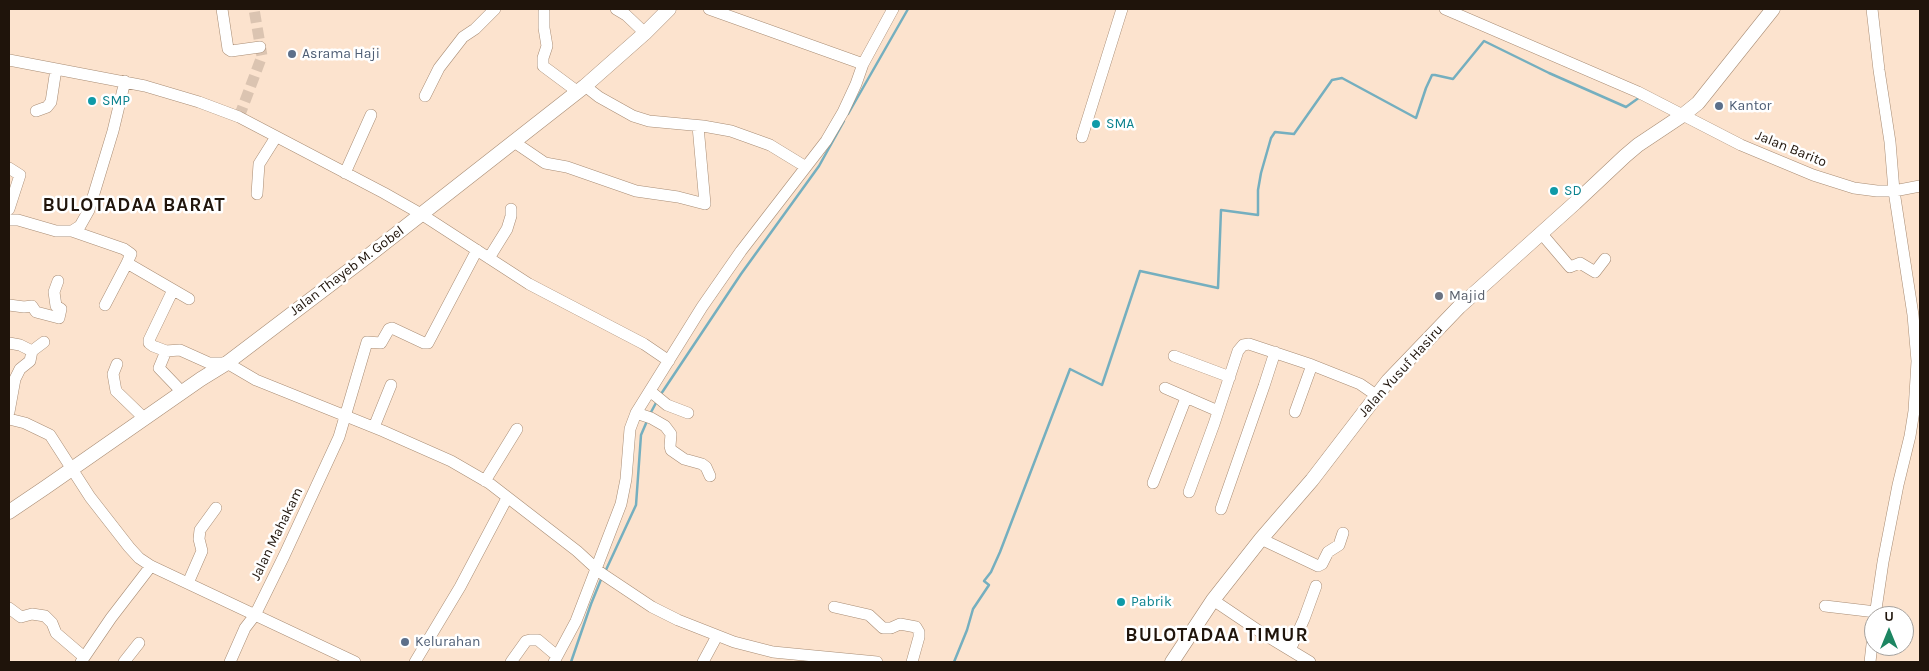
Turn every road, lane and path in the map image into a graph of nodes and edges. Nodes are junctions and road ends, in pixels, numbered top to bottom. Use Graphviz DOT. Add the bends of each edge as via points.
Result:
graph roads {
  1 [pos="222,9"];
  2 [pos="495,9"];
  3 [pos="616,9"];
  4 [pos="669,9"];
  5 [pos="709,9"];
  6 [pos="893,9"];
  7 [pos="1122,9"];
  8 [pos="1444,9"];
  9 [pos="1773,9"];
  10 [pos="1872,9"];
  11 [pos="544,11"];
  12 [pos="645,33"];
  13 [pos="260,47"];
  14 [pos="9,60"];
  15 [pos="863,64"];
  16 [pos="56,69"];
  17 [pos="125,81"];
  18 [pos="581,89"];
  19 [pos="425,96"];
  20 [pos="36,111"];
  21 [pos="371,115"];
  22 [pos="1683,116"];
  23 [pos="698,126"];
  24 [pos="276,137"];
  25 [pos="1082,137"];
  26 [pos="514,142"];
  27 [pos="806,167"];
  28 [pos="9,168"];
  29 [pos="345,173"];
  30 [pos="1920,186"];
  31 [pos="1894,191"];
  32 [pos="257,194"];
  33 [pos="511,209"];
  34 [pos="9,210"];
  35 [pos="421,214"];
  36 [pos="9,220"];
  37 [pos="72,232"];
  38 [pos="1541,233"];
  39 [pos="477,250"];
  40 [pos="489,258"];
  41 [pos="1605,258"];
  42 [pos="127,263"];
  43 [pos="58,281"];
  44 [pos="173,290"];
  45 [pos="189,299"];
  46 [pos="9,305"];
  47 [pos="106,305"];
  48 [pos="1917,315"];
  49 [pos="44,342"];
  50 [pos="9,343"];
  51 [pos="32,351"];
  52 [pos="166,351"];
  53 [pos="1275,352"];
  54 [pos="1174,356"];
  55 [pos="669,361"];
  56 [pos="1919,361"];
  57 [pos="227,363"];
  58 [pos="116,364"];
  59 [pos="1312,365"];
  60 [pos="1230,377"];
  61 [pos="391,386"];
  62 [pos="1165,388"];
  63 [pos="182,392"];
  64 [pos="655,396"];
  65 [pos="1376,396"];
  66 [pos="1186,398"];
  67 [pos="1218,411"];
  68 [pos="9,412"];
  69 [pos="1295,412"];
  70 [pos="688,413"];
  71 [pos="347,416"];
  72 [pos="645,416"];
  73 [pos="145,418"];
  74 [pos="9,419"];
  75 [pos="374,427"];
  76 [pos="517,429"];
  77 [pos="72,468"];
  78 [pos="710,476"];
  79 [pos="485,481"];
  80 [pos="1153,483"];
  81 [pos="1189,492"];
  82 [pos="507,498"];
  83 [pos="216,508"];
  84 [pos="1221,509"];
  85 [pos="9,512"];
  86 [pos="1343,533"];
  87 [pos="1262,538"];
  88 [pos="150,566"];
  89 [pos="602,573"];
  90 [pos="188,583"];
  91 [pos="1316,586"];
  92 [pos="1213,600"];
  93 [pos="1825,606"];
  94 [pos="1876,606"];
  95 [pos="834,607"];
  96 [pos="9,608"];
  97 [pos="1864,612"];
  98 [pos="255,615"];
  99 [pos="717,636"];
  100 [pos="139,642"];
  101 [pos="1290,650"];
  102 [pos="83,660"];
  103 [pos="555,660"];
  104 [pos="124,662"];
  105 [pos="230,662"];
  106 [pos="355,662"];
  107 [pos="415,662"];
  108 [pos="511,662"];
  109 [pos="703,662"];
  110 [pos="877,662"];
  111 [pos="912,662"];
  112 [pos="1172,662"];
  113 [pos="1310,662"];
  1 -- 13 [label="street" via="228,49"];
  2 -- 19 [label="street" via="463,37 440,68"];
  3 -- 12 [label="street"];
  4 -- 12 [label="main road, Jalan Thayeb M. Gobel"];
  5 -- 15 [label="street"];
  6 -- 15 [label="street"];
  7 -- 25 [label="street"];
  8 -- 22 [label="street, Jalan Barito" via="1638,92"];
  9 -- 22 [label="main road, Jalan Yusuf Hasiru" via="1706,95"];
  10 -- 31 [label="street"];
  11 -- 18 [label="street" via="548,46 543,66"];
  12 -- 18 [label="main road, Jalan Thayeb M. Gobel"];
  14 -- 16 [label="street"];
  15 -- 27 [label="street" via="843,112"];
  16 -- 17 [label="street"];
  16 -- 20 [label="street" via="51,102"];
  17 -- 24 [label="street" via="218,108"];
  17 -- 37 [label="street" via="90,210"];
  18 -- 23 [label="street" via="638,118"];
  18 -- 26 [label="main road, Jalan Thayeb M. Gobel"];
  21 -- 29 [label="street"];
  22 -- 31 [label="street, Jalan Barito" via="1741,145 1820,177 1854,188"];
  22 -- 38 [label="main road, Jalan Yusuf Hasiru" via="1638,145"];
  23 -- 26 [label="street" via="705,204 636,192 567,166 545,163"];
  23 -- 27 [label="street" via="760,140"];
  24 -- 29 [label="street"];
  24 -- 32 [label="street" via="259,164"];
  26 -- 35 [label="main road, Jalan Thayeb M. Gobel"];
  27 -- 55 [label="street" via="741,251"];
  28 -- 34 [label="street" via="20,175"];
  29 -- 35 [label="street"];
  30 -- 31 [label="street, Jalan Barito"];
  31 -- 48 [label="street"];
  33 -- 40 [label="street" via="507,229"];
  35 -- 39 [label="street"];
  35 -- 57 [label="main road, Jalan Thayeb M. Gobel"];
  36 -- 37 [label="street"];
  37 -- 42 [label="street" via="129,252 131,256"];
  38 -- 41 [label="street" via="1570,267 1580,263 1595,272"];
  38 -- 65 [label="main road, Jalan Yusuf Hasiru" via="1459,307"];
  39 -- 40 [label="street"];
  39 -- 71 [label="street, Jalan Mahakam" via="428,343 392,328 381,343 366,342"];
  40 -- 55 [label="street" via="538,290 644,344"];
  42 -- 44 [label="street"];
  42 -- 47 [label="street"];
  43 -- 46 [label="street" via="54,292 56,306 62,309 58,318 36,312 32,306"];
  44 -- 45 [label="street"];
  44 -- 52 [label="street" via="148,341"];
  48 -- 56 [label="street"];
  49 -- 51 [label="street"];
  50 -- 51 [label="street"];
  51 -- 68 [label="street" via="30,361 20,369 15,379"];
  52 -- 57 [label="street" via="180,350 205,362"];
  52 -- 63 [label="street" via="158,368"];
  53 -- 59 [label="street"];
  53 -- 60 [label="street" via="1243,345"];
  53 -- 84 [label="street"];
  54 -- 60 [label="street"];
  55 -- 64 [label="street"];
  56 -- 94 [label="street" via="1910,436 1894,504"];
  57 -- 63 [label="main road, Jalan Thayeb M. Gobel"];
  57 -- 71 [label="street" via="256,380"];
  58 -- 73 [label="street" via="113,374 116,391"];
  59 -- 65 [label="street" via="1360,384"];
  59 -- 69 [label="street"];
  60 -- 67 [label="street"];
  61 -- 75 [label="street"];
  62 -- 66 [label="street"];
  63 -- 73 [label="main road, Jalan Thayeb M. Gobel"];
  64 -- 70 [label="street"];
  64 -- 72 [label="street"];
  65 -- 87 [label="main road, Jalan Yusuf Hasiru" via="1312,480"];
  66 -- 67 [label="street"];
  66 -- 80 [label="street"];
  67 -- 81 [label="street"];
  71 -- 75 [label="street"];
  71 -- 98 [label="street, Jalan Mahakam" via="320,481"];
  72 -- 78 [label="street" via="670,431 671,450 706,467"];
  72 -- 89 [label="street" via="630,429 626,479"];
  73 -- 77 [label="main road, Jalan Thayeb M. Gobel"];
  74 -- 77 [label="street" via="24,422 50,435"];
  75 -- 79 [label="street" via="451,461"];
  76 -- 79 [label="street"];
  77 -- 85 [label="main road, Jalan Thayeb M. Gobel"];
  77 -- 88 [label="street" via="90,498 129,548"];
  79 -- 82 [label="street"];
  82 -- 89 [label="street"];
  82 -- 107 [label="street" via="460,587"];
  83 -- 90 [label="street" via="200,530 202,551"];
  86 -- 87 [label="street" via="1339,545 1328,552 1318,566"];
  87 -- 92 [label="main road, Jalan Yusuf Hasiru"];
  88 -- 90 [label="street"];
  88 -- 102 [label="street"];
  89 -- 99 [label="street" via="652,607"];
  89 -- 103 [label="street"];
  90 -- 98 [label="street"];
  91 -- 101 [label="street"];
  92 -- 101 [label="street"];
  92 -- 112 [label="main road, Jalan Yusuf Hasiru"];
  93 -- 97 [label="street"];
  95 -- 111 [label="street" via="868,615 883,628 900,624 916,627 919,638"];
  96 -- 102 [label="street" via="21,617 32,614 45,616 56,633"];
  98 -- 105 [label="street, Jalan Mahakam"];
  98 -- 106 [label="street"];
  99 -- 109 [label="street"];
  99 -- 110 [label="street" via="773,652"];
  100 -- 104 [label="street"];
  101 -- 113 [label="street"];
  103 -- 108 [label="street" via="538,640 530,640"];
}
